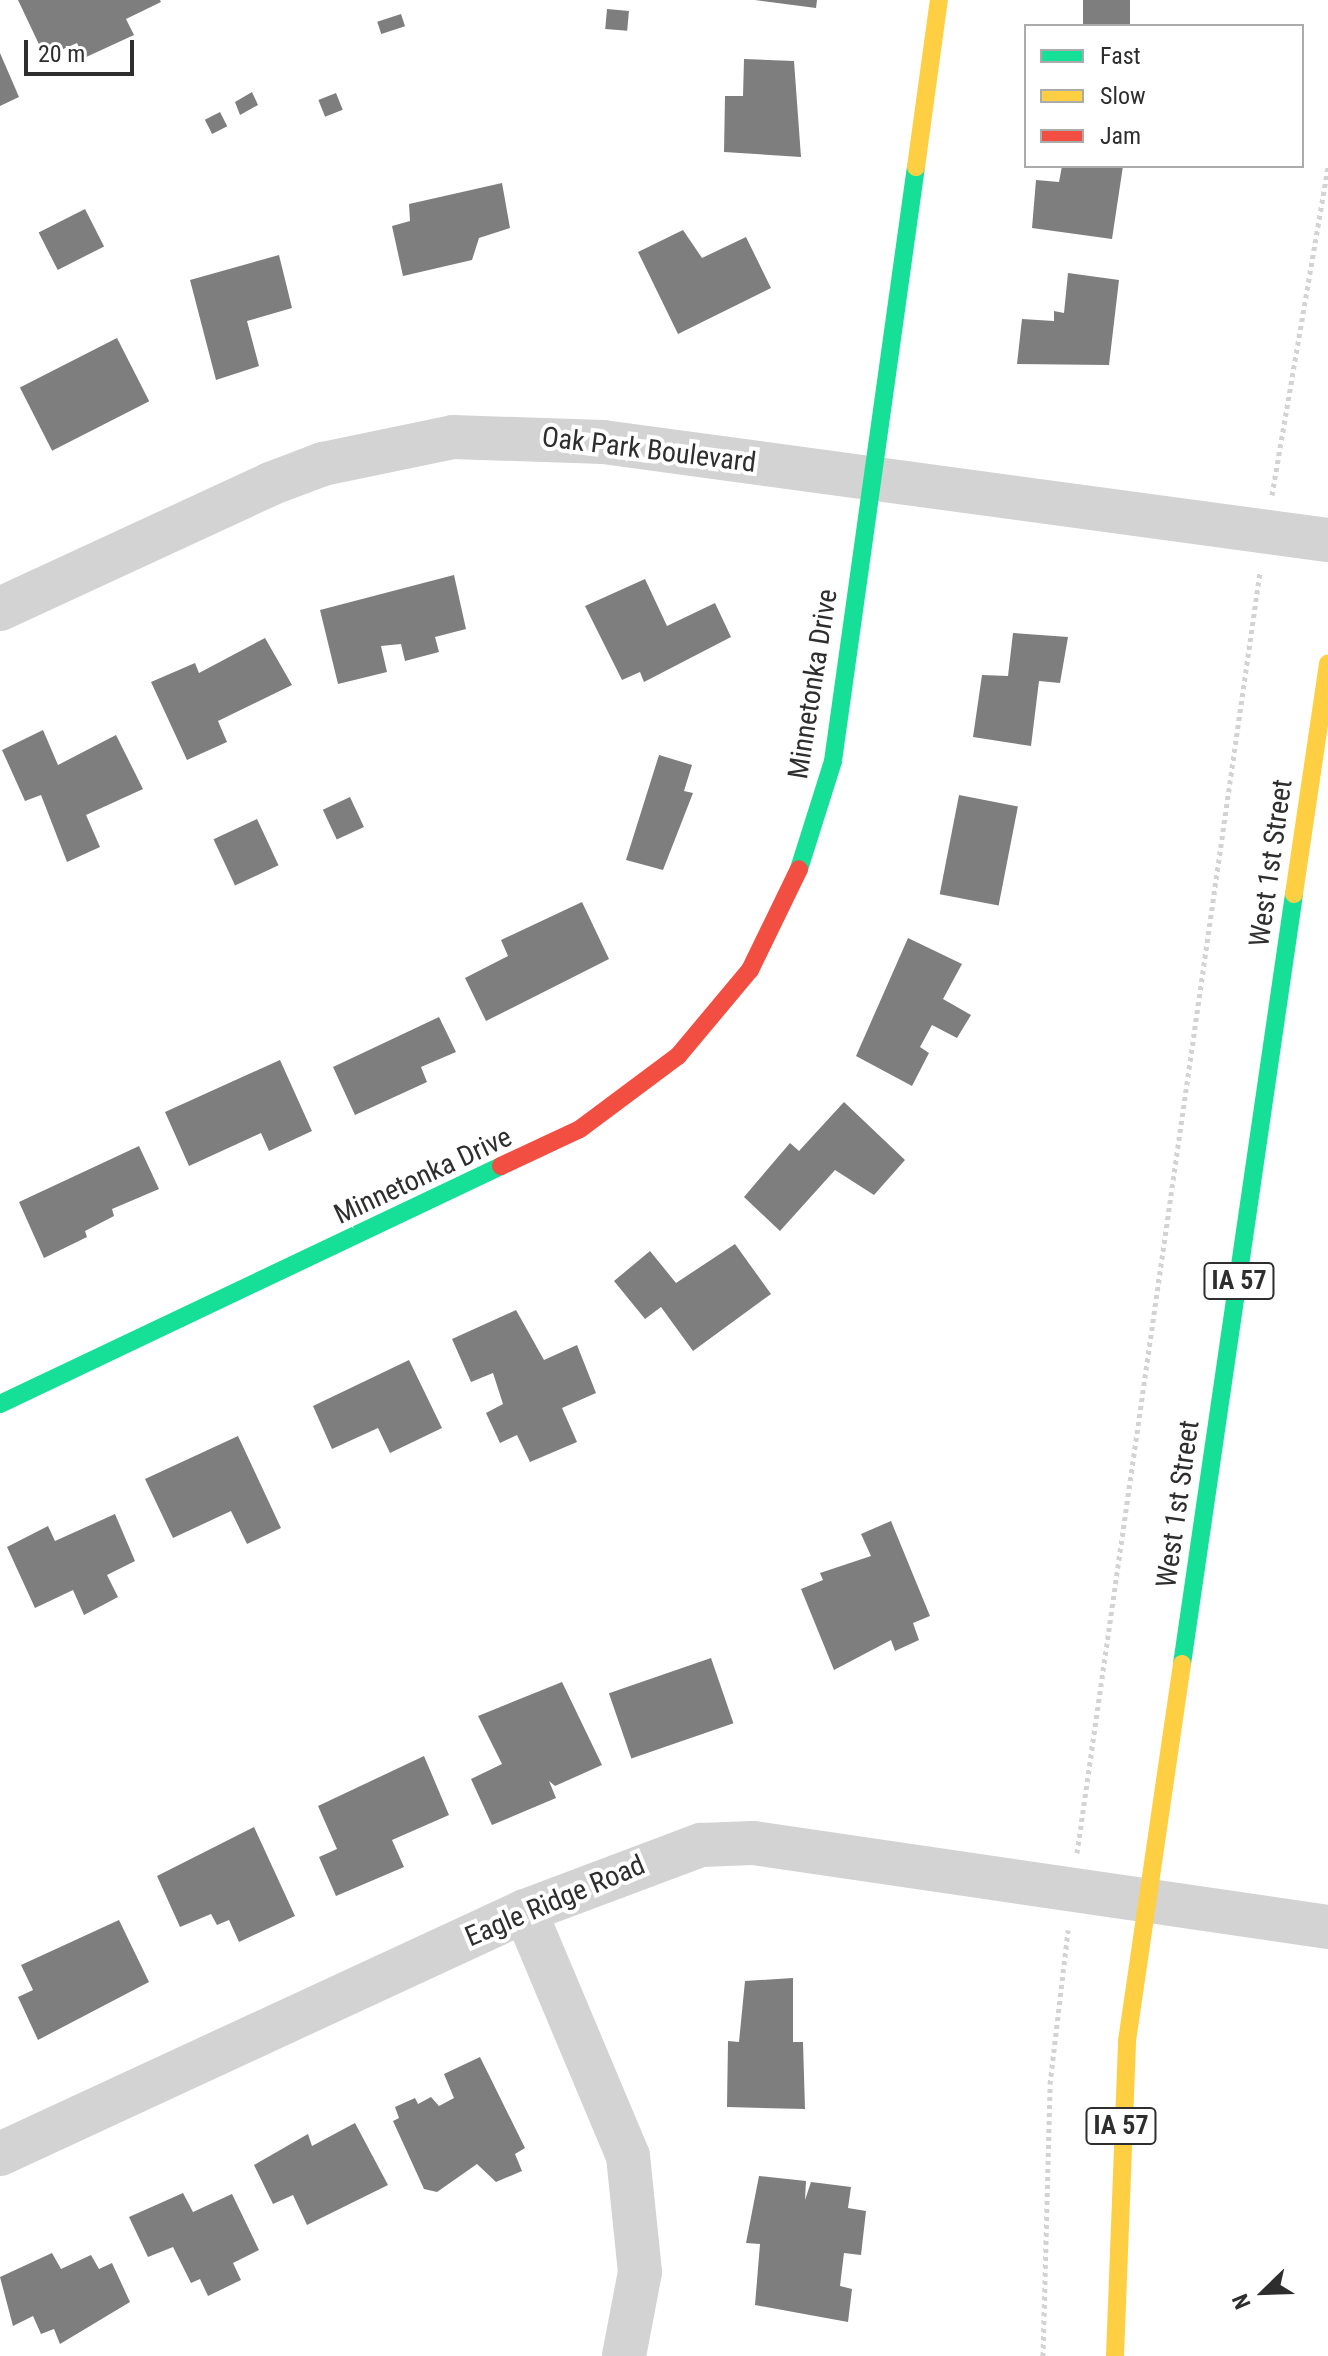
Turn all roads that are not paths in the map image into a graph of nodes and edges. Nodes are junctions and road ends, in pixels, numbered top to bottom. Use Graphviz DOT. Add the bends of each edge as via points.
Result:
graph roads {
  1 [pos="939,0"];
  2 [pos="871,480"];
  3 [pos="1328,540"];
  4 [pos="0,609"];
  5 [pos="1328,663"];
  6 [pos="0,1404"];
  7 [pos="1150,1898"];
  8 [pos="525,1911"];
  9 [pos="1328,1927"];
  10 [pos="0,2154"];
  11 [pos="624,2356"];
  12 [pos="1115,2356"];
  1 -- 2 [label="street, Minnetonka Drive"];
  2 -- 3 [label="street, Oak Park Boulevard"];
  2 -- 4 [label="street, Oak Park Boulevard" via="603,442 453,437 323,464 270,484"];
  2 -- 6 [label="street, Minnetonka Drive" via="833,761 820,807 779,914 716,1017 633,1092 529,1157"];
  5 -- 7 [label="street, West 1st Street / IA 57"];
  7 -- 8 [label="street, Eagle Ridge Road" via="753,1843 701,1845"];
  7 -- 9 [label="street, Eagle Ridge Road"];
  7 -- 12 [label="street, West 1st Street / IA 57" via="1127,2041"];
  8 -- 10 [label="street, Eagle Ridge Road"];
  8 -- 11 [label="street" via="628,2156 640,2272"];
}
